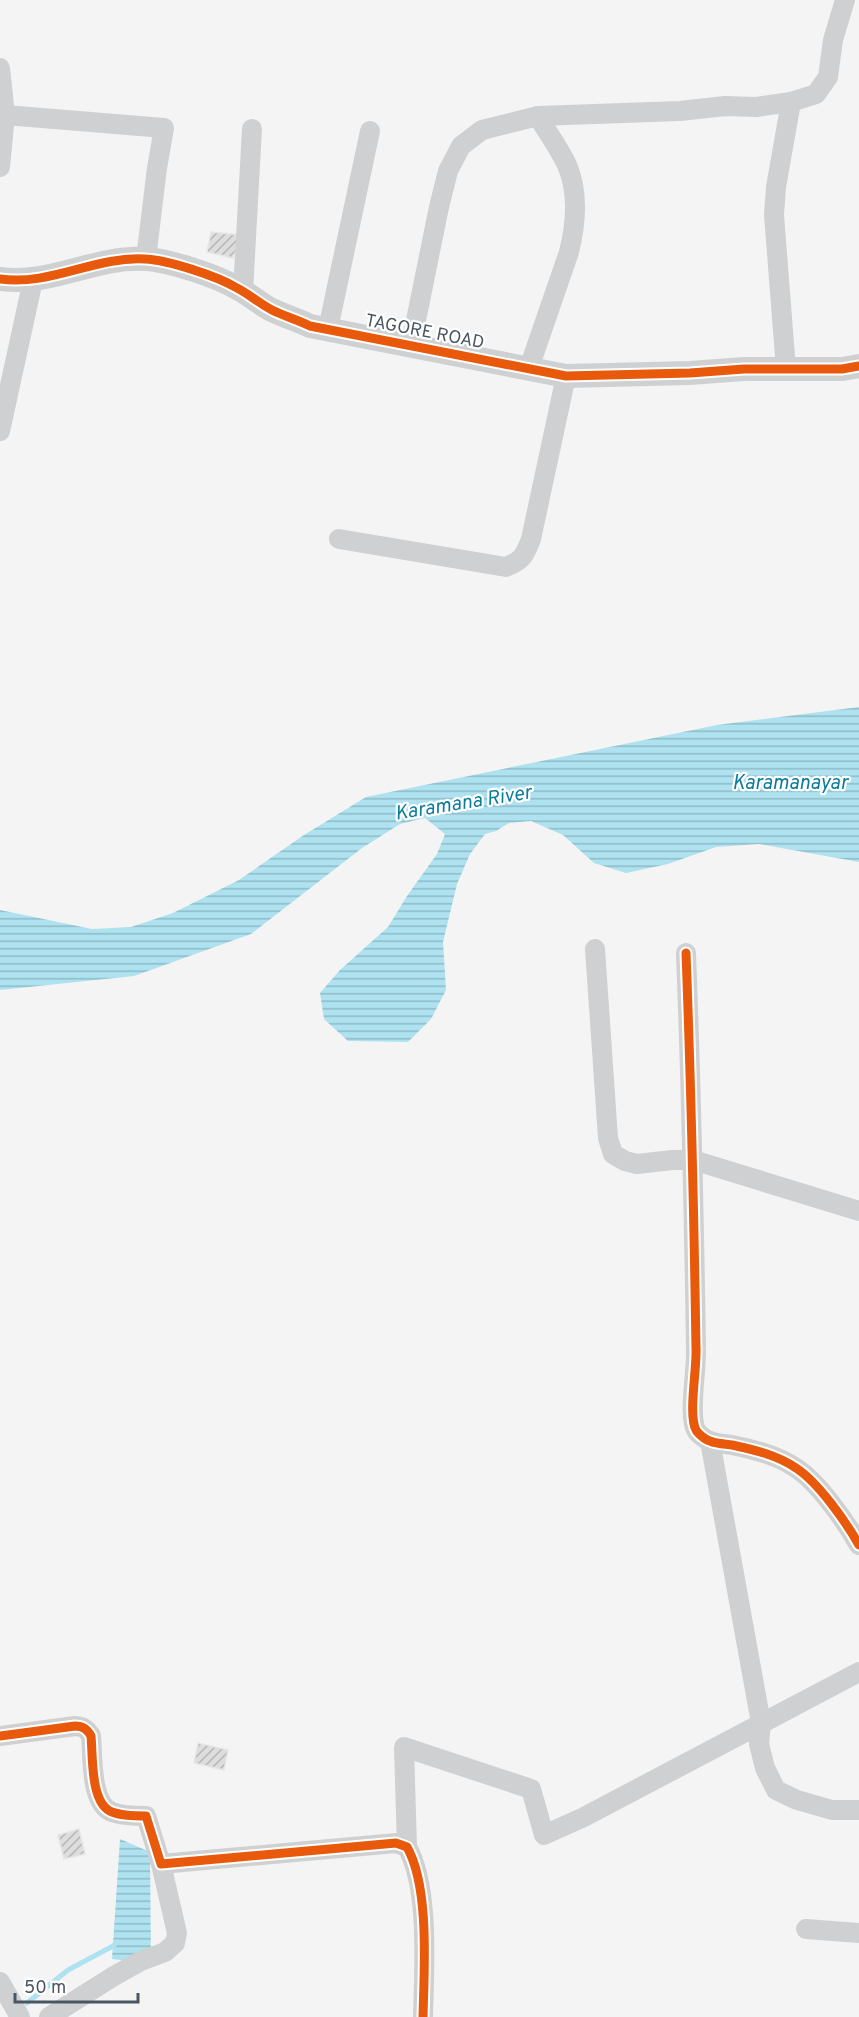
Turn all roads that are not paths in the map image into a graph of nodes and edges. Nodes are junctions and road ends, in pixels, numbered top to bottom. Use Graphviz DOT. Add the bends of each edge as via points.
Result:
graph roads {
  1 [pos="845,0"];
  2 [pos="0,68"];
  3 [pos="791,102"];
  4 [pos="5,115"];
  5 [pos="538,116"];
  6 [pos="252,129"];
  7 [pos="370,131"];
  8 [pos="0,167"];
  9 [pos="146,258"];
  10 [pos="0,279"];
  11 [pos="33,280"];
  12 [pos="243,292"];
  13 [pos="328,329"];
  14 [pos="411,345"];
  15 [pos="859,366"];
  16 [pos="529,368"];
  17 [pos="786,369"];
  18 [pos="566,376"];
  19 [pos="0,431"];
  20 [pos="339,539"];
  21 [pos="595,950"];
  22 [pos="686,953"];
  23 [pos="693,1160"];
  24 [pos="859,1211"];
  25 [pos="710,1441"];
  26 [pos="859,1545"];
  27 [pos="859,1672"];
  28 [pos="761,1723"];
  29 [pos="0,1736"];
  30 [pos="859,1810"];
  31 [pos="407,1847"];
  32 [pos="161,1864"];
  33 [pos="806,1929"];
  34 [pos="859,1933"];
  35 [pos="0,1982"];
  36 [pos="20,2017"];
  37 [pos="50,2017"];
  38 [pos="423,2017"];
  1 -- 3 [label="street" via="828,76 816,94"];
  2 -- 4 [label="street"];
  3 -- 5 [label="street"];
  3 -- 17 [label="street" via="774,215"];
  4 -- 8 [label="street"];
  4 -- 9 [label="street" via="164,128"];
  5 -- 14 [label="street" via="483,129 461,146 448,171"];
  5 -- 16 [label="street" via="567,165 576,209 569,252"];
  6 -- 12 [label="street"];
  7 -- 13 [label="street"];
  9 -- 11 [label="street, TAGORE ROAD" via="114,260"];
  9 -- 12 [label="street, TAGORE ROAD" via="196,271"];
  10 -- 11 [label="street, TAGORE ROAD"];
  11 -- 19 [label="street"];
  12 -- 13 [label="street, TAGORE ROAD" via="272,310"];
  13 -- 14 [label="street, TAGORE ROAD"];
  14 -- 16 [label="street, TAGORE ROAD"];
  15 -- 17 [label="street, TAGORE ROAD"];
  16 -- 18 [label="street, TAGORE ROAD"];
  17 -- 18 [label="street, TAGORE ROAD"];
  18 -- 20 [label="street" via="531,539 518,562 506,567"];
  21 -- 23 [label="street" via="608,1138 613,1154 637,1164"];
  22 -- 23 [label="street"];
  23 -- 24 [label="street"];
  23 -- 25 [label="street" via="697,1368 692,1403 697,1431"];
  25 -- 26 [label="street" via="762,1452 798,1468 849,1527"];
  25 -- 28 [label="street"];
  27 -- 28 [label="street"];
  28 -- 30 [label="street" via="759,1744 776,1790 832,1810"];
  28 -- 31 [label="street" via="544,1835 531,1789 404,1747"];
  29 -- 32 [label="street" via="75,1726 88,1730 95,1790 110,1812 146,1816"];
  31 -- 32 [label="street" via="396,1843"];
  31 -- 38 [label="street" via="414,1858 422,1904"];
  32 -- 37 [label="street" via="177,1932 175,1943"];
  33 -- 34 [label="street"];
  35 -- 36 [label="street"];
}
